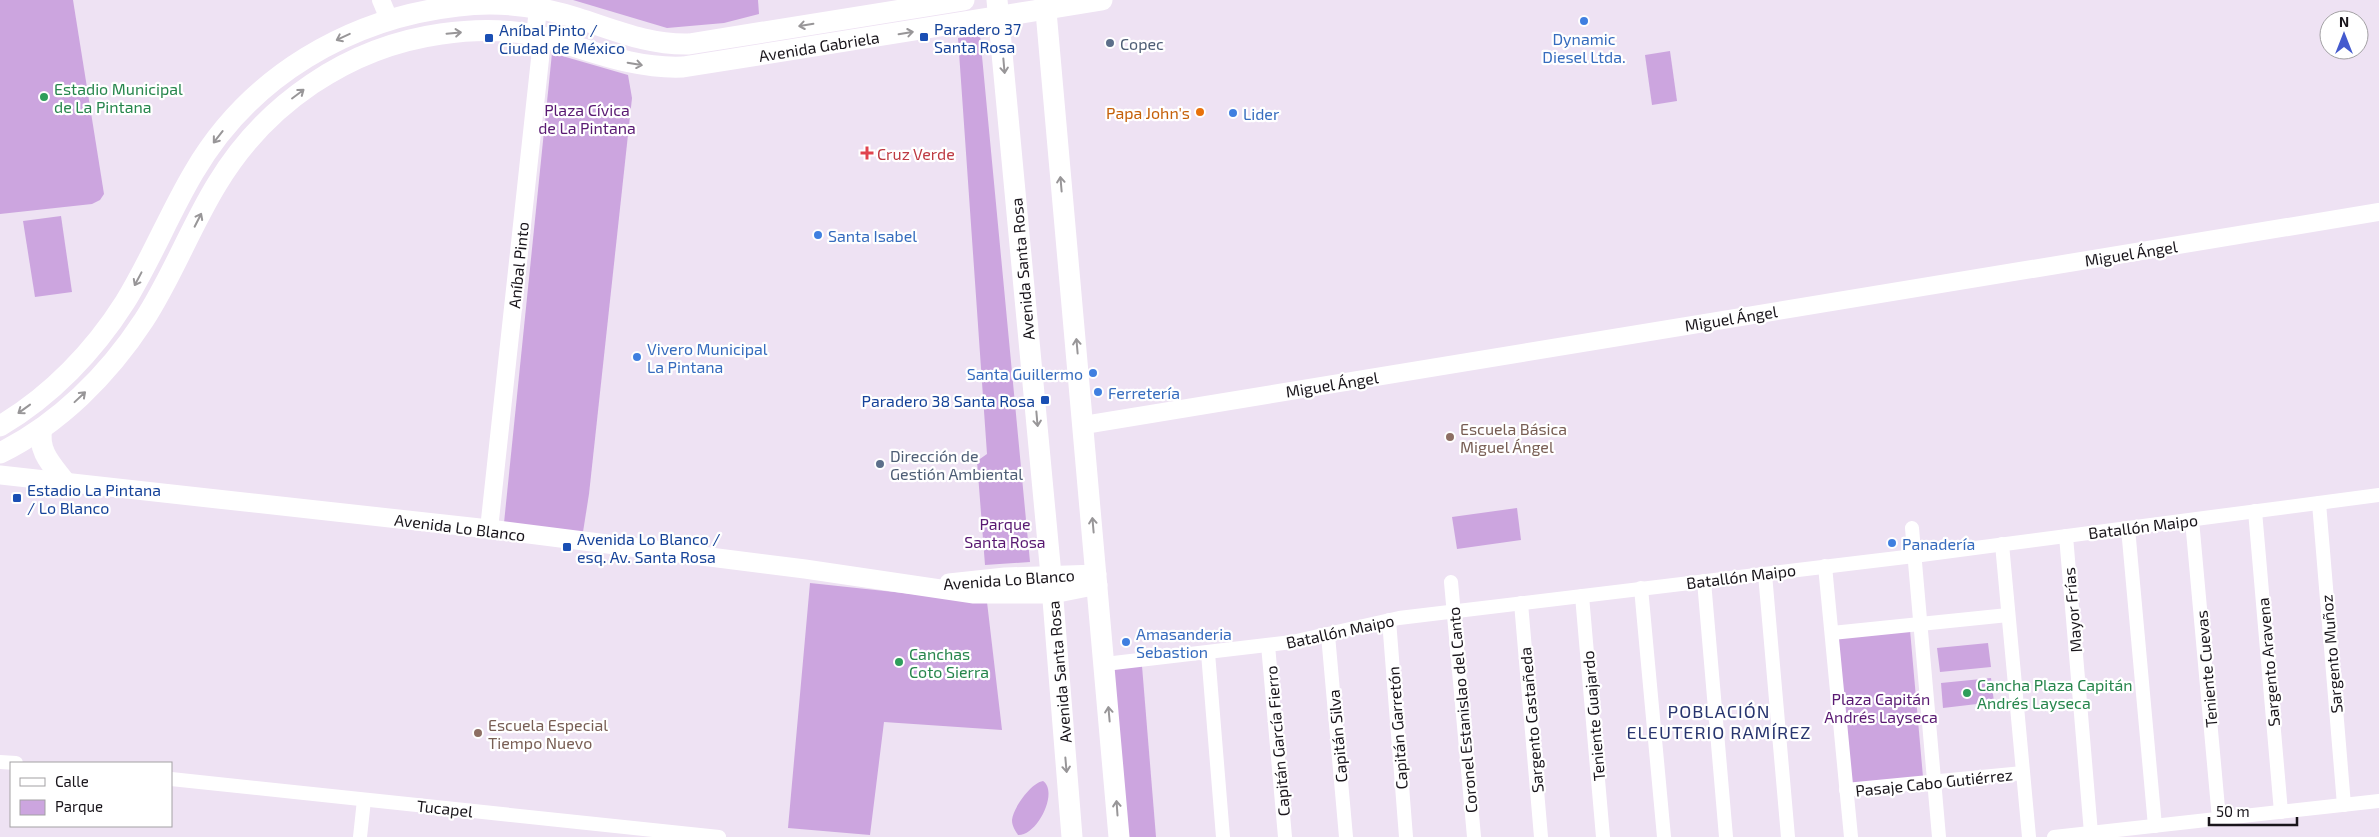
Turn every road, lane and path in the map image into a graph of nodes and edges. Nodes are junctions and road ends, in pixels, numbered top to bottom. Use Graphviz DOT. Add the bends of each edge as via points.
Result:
graph roads {
  1 [pos="964,0"];
  2 [pos="1102,0"];
  3 [pos="493,2"];
  4 [pos="538,4"];
  5 [pos="1046,5"];
  6 [pos="998,9"];
  7 [pos="385,10"];
  8 [pos="538,36"];
  9 [pos="406,41"];
  10 [pos="2379,212"];
  11 [pos="160,236"];
  12 [pos="184,247"];
  13 [pos="1084,425"];
  14 [pos="0,426"];
  15 [pos="42,428"];
  16 [pos="0,453"];
  17 [pos="0,475"];
  18 [pos="65,482"];
  19 [pos="2379,495"];
  20 [pos="2318,503"];
  21 [pos="2255,512"];
  22 [pos="2192,520"];
  23 [pos="1912,528"];
  24 [pos="2128,528"];
  25 [pos="489,529"];
  26 [pos="2066,536"];
  27 [pos="2002,544"];
  28 [pos="1914,556"];
  29 [pos="1825,566"];
  30 [pos="1765,574"];
  31 [pos="1097,579"];
  32 [pos="1704,581"];
  33 [pos="1451,582"];
  34 [pos="1052,585"];
  35 [pos="1642,588"];
  36 [pos="1582,596"];
  37 [pos="1521,603"];
  38 [pos="1454,611"];
  39 [pos="2008,615"];
  40 [pos="1389,620"];
  41 [pos="1920,624"];
  42 [pos="1832,633"];
  43 [pos="1328,635"];
  44 [pos="1268,645"];
  45 [pos="1208,653"];
  46 [pos="1105,664"];
  47 [pos="2023,773"];
  48 [pos="172,780"];
  49 [pos="1934,782"];
  50 [pos="1846,790"];
  51 [pos="364,800"];
  52 [pos="2379,801"];
  53 [pos="2344,805"];
  54 [pos="2281,812"];
  55 [pos="2219,819"];
  56 [pos="2155,826"];
  57 [pos="2092,833"];
  58 [pos="360,837"];
  59 [pos="719,837"];
  60 [pos="1072,837"];
  61 [pos="1119,837"];
  62 [pos="1223,837"];
  63 [pos="1286,837"];
  64 [pos="1346,837"];
  65 [pos="1406,837"];
  66 [pos="1474,837"];
  67 [pos="1541,837"];
  68 [pos="1603,837"];
  69 [pos="1664,837"];
  70 [pos="1726,837"];
  71 [pos="1788,837"];
  72 [pos="1851,837"];
  73 [pos="1939,837"];
  74 [pos="2029,837"];
  75 [pos="2054,837"];
  1 -- 4 [label="main road, Avenida Gabriela, one-way" via="679,44 645,41"];
  2 -- 5 [label="main road, Avenida Gabriela"];
  3 -- 4 [label="main road, Avenida Gabriela"];
  3 -- 7 [label="main road, Avenida Gabriela"];
  4 -- 8 [label="street, Aníbal Pinto"];
  5 -- 6 [label="main road, Avenida Gabriela"];
  13 -- 5 [label="main road, one-way"];
  8 -- 6 [label="main road, Avenida Gabriela, one-way" via="626,63 668,68 720,62"];
  6 -- 34 [label="main road, Avenida Santa Rosa, one-way"];
  7 -- 9 [label="main road" via="394,31"];
  7 -- 11 [label="main road, Avenida Gabriela, one-way" via="304,58 247,104 206,154"];
  9 -- 8 [label="main road, Avenida Gabriela, one-way" via="478,31"];
  8 -- 25 [label="street, Aníbal Pinto" via="540,59"];
  12 -- 9 [label="main road, Avenida Gabriela, one-way" via="221,178 242,148 268,120 296,95 329,73 365,55"];
  10 -- 13 [label="street, Miguel Ángel"];
  11 -- 12 [label="main road"];
  11 -- 14 [label="main road, Avenida Gabriela, one-way" via="126,300 89,350 56,384"];
  15 -- 12 [label="main road, Avenida Gabriela, one-way" via="85,392 117,357 144,320"];
  31 -- 13 [label="main road, one-way"];
  15 -- 16 [label="main road, Avenida Gabriela"];
  15 -- 18 [label="main road" via="40,440 43,451"];
  17 -- 18 [label="main road, Avenida Lo Blanco"];
  18 -- 25 [label="main road, Avenida Lo Blanco"];
  19 -- 20 [label="street, Batallón Maipo"];
  20 -- 21 [label="street, Batallón Maipo"];
  20 -- 53 [label="street, Sargento Muñoz"];
  21 -- 22 [label="street, Batallón Maipo"];
  21 -- 54 [label="street, Sargento Aravena"];
  22 -- 24 [label="street, Batallón Maipo"];
  22 -- 55 [label="street, Teniente Cuevas"];
  23 -- 28 [label="street"];
  24 -- 26 [label="street, Batallón Maipo"];
  24 -- 56 [label="street"];
  25 -- 34 [label="main road, Avenida Lo Blanco" via="920,584 953,591"];
  26 -- 27 [label="street, Batallón Maipo"];
  26 -- 57 [label="street, Mayor Frías"];
  27 -- 28 [label="street, Batallón Maipo"];
  27 -- 39 [label="street"];
  28 -- 29 [label="street, Batallón Maipo"];
  28 -- 41 [label="street"];
  29 -- 30 [label="street, Batallón Maipo"];
  29 -- 42 [label="street"];
  30 -- 32 [label="street, Batallón Maipo"];
  30 -- 71 [label="street"];
  31 -- 34 [label="main road, Avenida Lo Blanco"];
  31 -- 46 [label="main road"];
  32 -- 35 [label="street, Batallón Maipo"];
  32 -- 70 [label="street"];
  33 -- 38 [label="street, Coronel Estanislao del Canto"];
  34 -- 60 [label="main road, Avenida Santa Rosa, one-way"];
  35 -- 36 [label="street, Batallón Maipo"];
  35 -- 69 [label="street"];
  36 -- 37 [label="street, Batallón Maipo"];
  36 -- 68 [label="street, Teniente Guajardo"];
  37 -- 38 [label="street, Batallón Maipo"];
  37 -- 67 [label="street, Sargento Castañeda"];
  38 -- 40 [label="street, Batallón Maipo"];
  38 -- 66 [label="street, Coronel Estanislao del Canto"];
  39 -- 41 [label="street"];
  39 -- 47 [label="street"];
  40 -- 43 [label="street, Batallón Maipo"];
  40 -- 65 [label="street, Capitán Garretón"];
  41 -- 42 [label="street"];
  41 -- 49 [label="street"];
  42 -- 50 [label="street"];
  43 -- 44 [label="street, Batallón Maipo"];
  43 -- 64 [label="street, Capitán Silva"];
  44 -- 45 [label="street, Batallón Maipo"];
  44 -- 63 [label="street, Capitán García Fierro"];
  45 -- 46 [label="street, Batallón Maipo"];
  45 -- 62 [label="street"];
  61 -- 46 [label="main road, one-way"];
  47 -- 49 [label="street, Pasaje Cabo Gutiérrez"];
  47 -- 74 [label="street"];
  48 -- 51 [label="street, Tucapel"];
  49 -- 50 [label="street, Pasaje Cabo Gutiérrez"];
  49 -- 73 [label="street"];
  50 -- 72 [label="street"];
  51 -- 58 [label="street"];
  51 -- 59 [label="street, Tucapel"];
  52 -- 53 [label="street"];
  53 -- 54 [label="street"];
  54 -- 55 [label="street"];
  55 -- 56 [label="street"];
  56 -- 57 [label="street"];
  57 -- 75 [label="street"];
}
